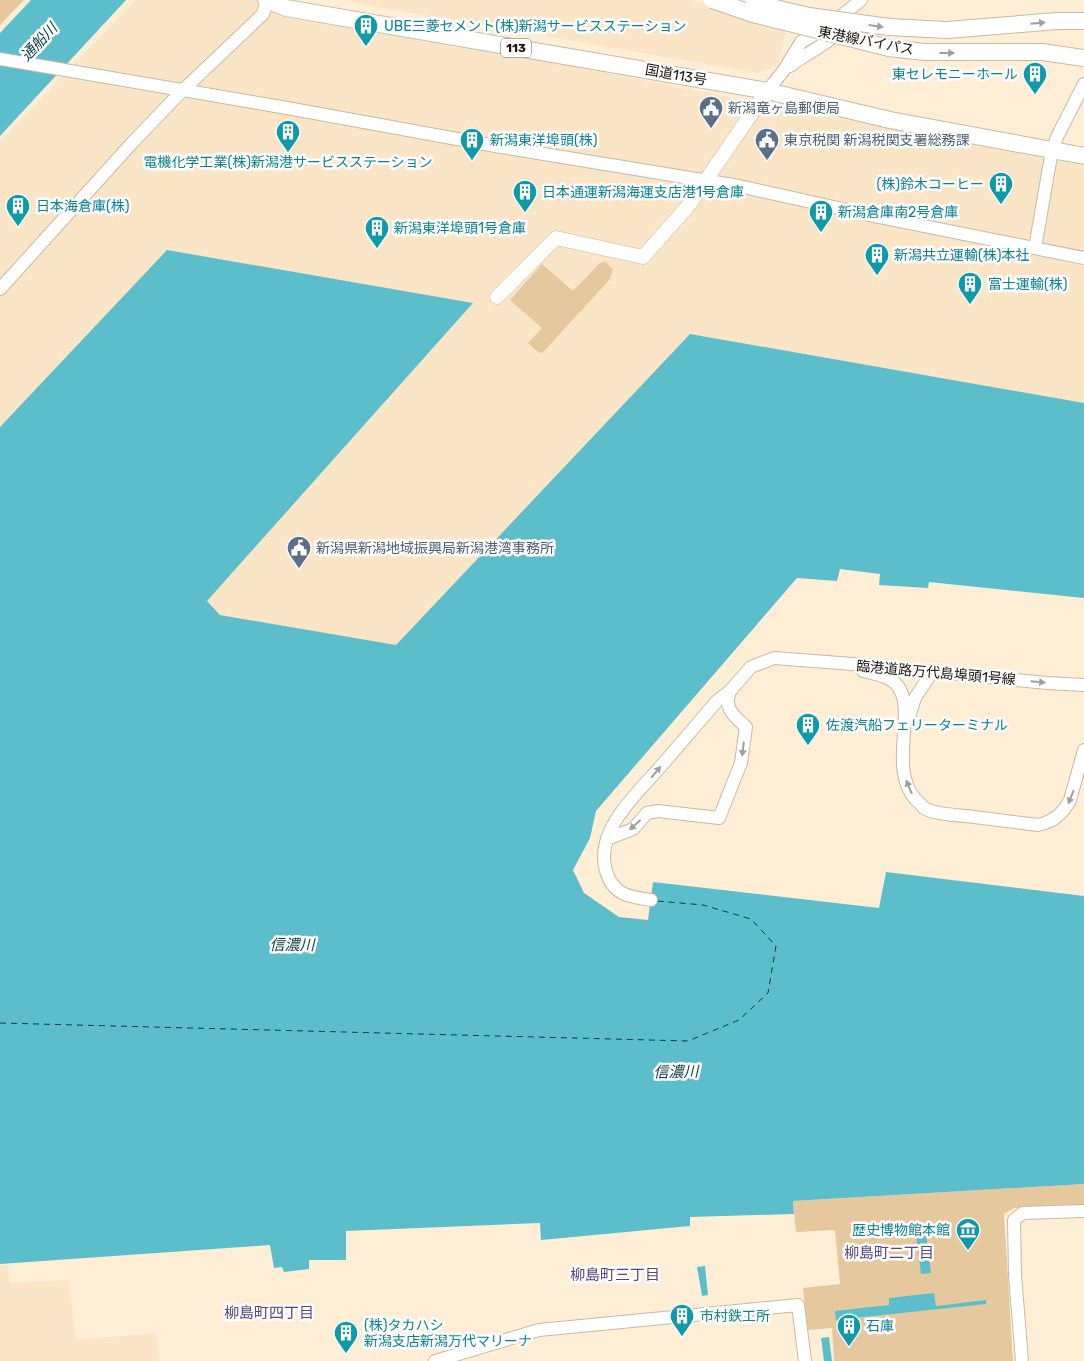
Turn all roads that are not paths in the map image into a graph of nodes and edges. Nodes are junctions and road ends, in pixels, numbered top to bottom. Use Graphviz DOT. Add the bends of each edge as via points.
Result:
graph roads {
  1 [pos="267,0"];
  2 [pos="712,0"];
  3 [pos="742,0"];
  4 [pos="862,0"];
  5 [pos="1084,20"];
  6 [pos="1084,58"];
  7 [pos="0,59"];
  8 [pos="1084,84"];
  9 [pos="182,91"];
  10 [pos="768,91"];
  11 [pos="1052,150"];
  12 [pos="1084,156"];
  13 [pos="706,180"];
  14 [pos="1036,248"];
  15 [pos="1084,258"];
  16 [pos="0,289"];
  17 [pos="497,297"];
  18 [pos="850,665"];
  19 [pos="932,672"];
  20 [pos="1080,686"];
  21 [pos="730,691"];
  22 [pos="903,738"];
  23 [pos="1084,750"];
  24 [pos="607,839"];
  25 [pos="651,900"];
  26 [pos="1084,1211"];
  27 [pos="435,1361"];
  28 [pos="805,1361"];
  29 [pos="1022,1361"];
  1 -- 9 [label="street" via="263,14"];
  1 -- 10 [label="highway, 国道113号 / 113" via="286,8"];
  2 -- 6 [label="highway, 東港線バイパス, one-way, bridge" via="753,14 889,48 932,53 1042,52"];
  3 -- 5 [label="highway, 東港線バイパス, one-way, bridge" via="810,16 889,27 947,30"];
  4 -- 10 [label="street" via="848,24 832,39 784,70"];
  7 -- 9 [label="street"];
  8 -- 11 [label="street"];
  9 -- 13 [label="street"];
  9 -- 16 [label="street"];
  10 -- 11 [label="highway, 国道113号 / 113" via="890,120"];
  10 -- 13 [label="main road"];
  11 -- 12 [label="highway, 国道113号 / 113"];
  11 -- 14 [label="street"];
  13 -- 14 [label="street"];
  13 -- 17 [label="main road" via="689,205 643,257 556,238"];
  14 -- 15 [label="street"];
  18 -- 19 [label="street, 臨港道路万代島埠頭1号線"];
  18 -- 21 [label="street" via="774,658 752,667"];
  18 -- 22 [label="street, 臨港道路万代島埠頭1号線" via="885,677 899,687 904,702"];
  19 -- 20 [label="street, 臨港道路万代島埠頭1号線, one-way"];
  19 -- 22 [label="street" via="915,698"];
  24 -- 21 [label="street, one-way" via="619,816 717,701"];
  21 -- 24 [label="street, one-way" via="727,698 729,711 746,727 741,763 719,818 658,811 647,813 632,829"];
  23 -- 22 [label="street, 臨港道路万代島埠頭1号線, one-way" via="1066,807 1057,818 1038,825 946,814 924,808 907,784"];
  24 -- 25 [label="street" via="605,864 616,888 627,896"];
  26 -- 29 [label="street" via="1023,1213 1014,1220"];
  27 -- 28 [label="street" via="539,1330 798,1306"];
}
